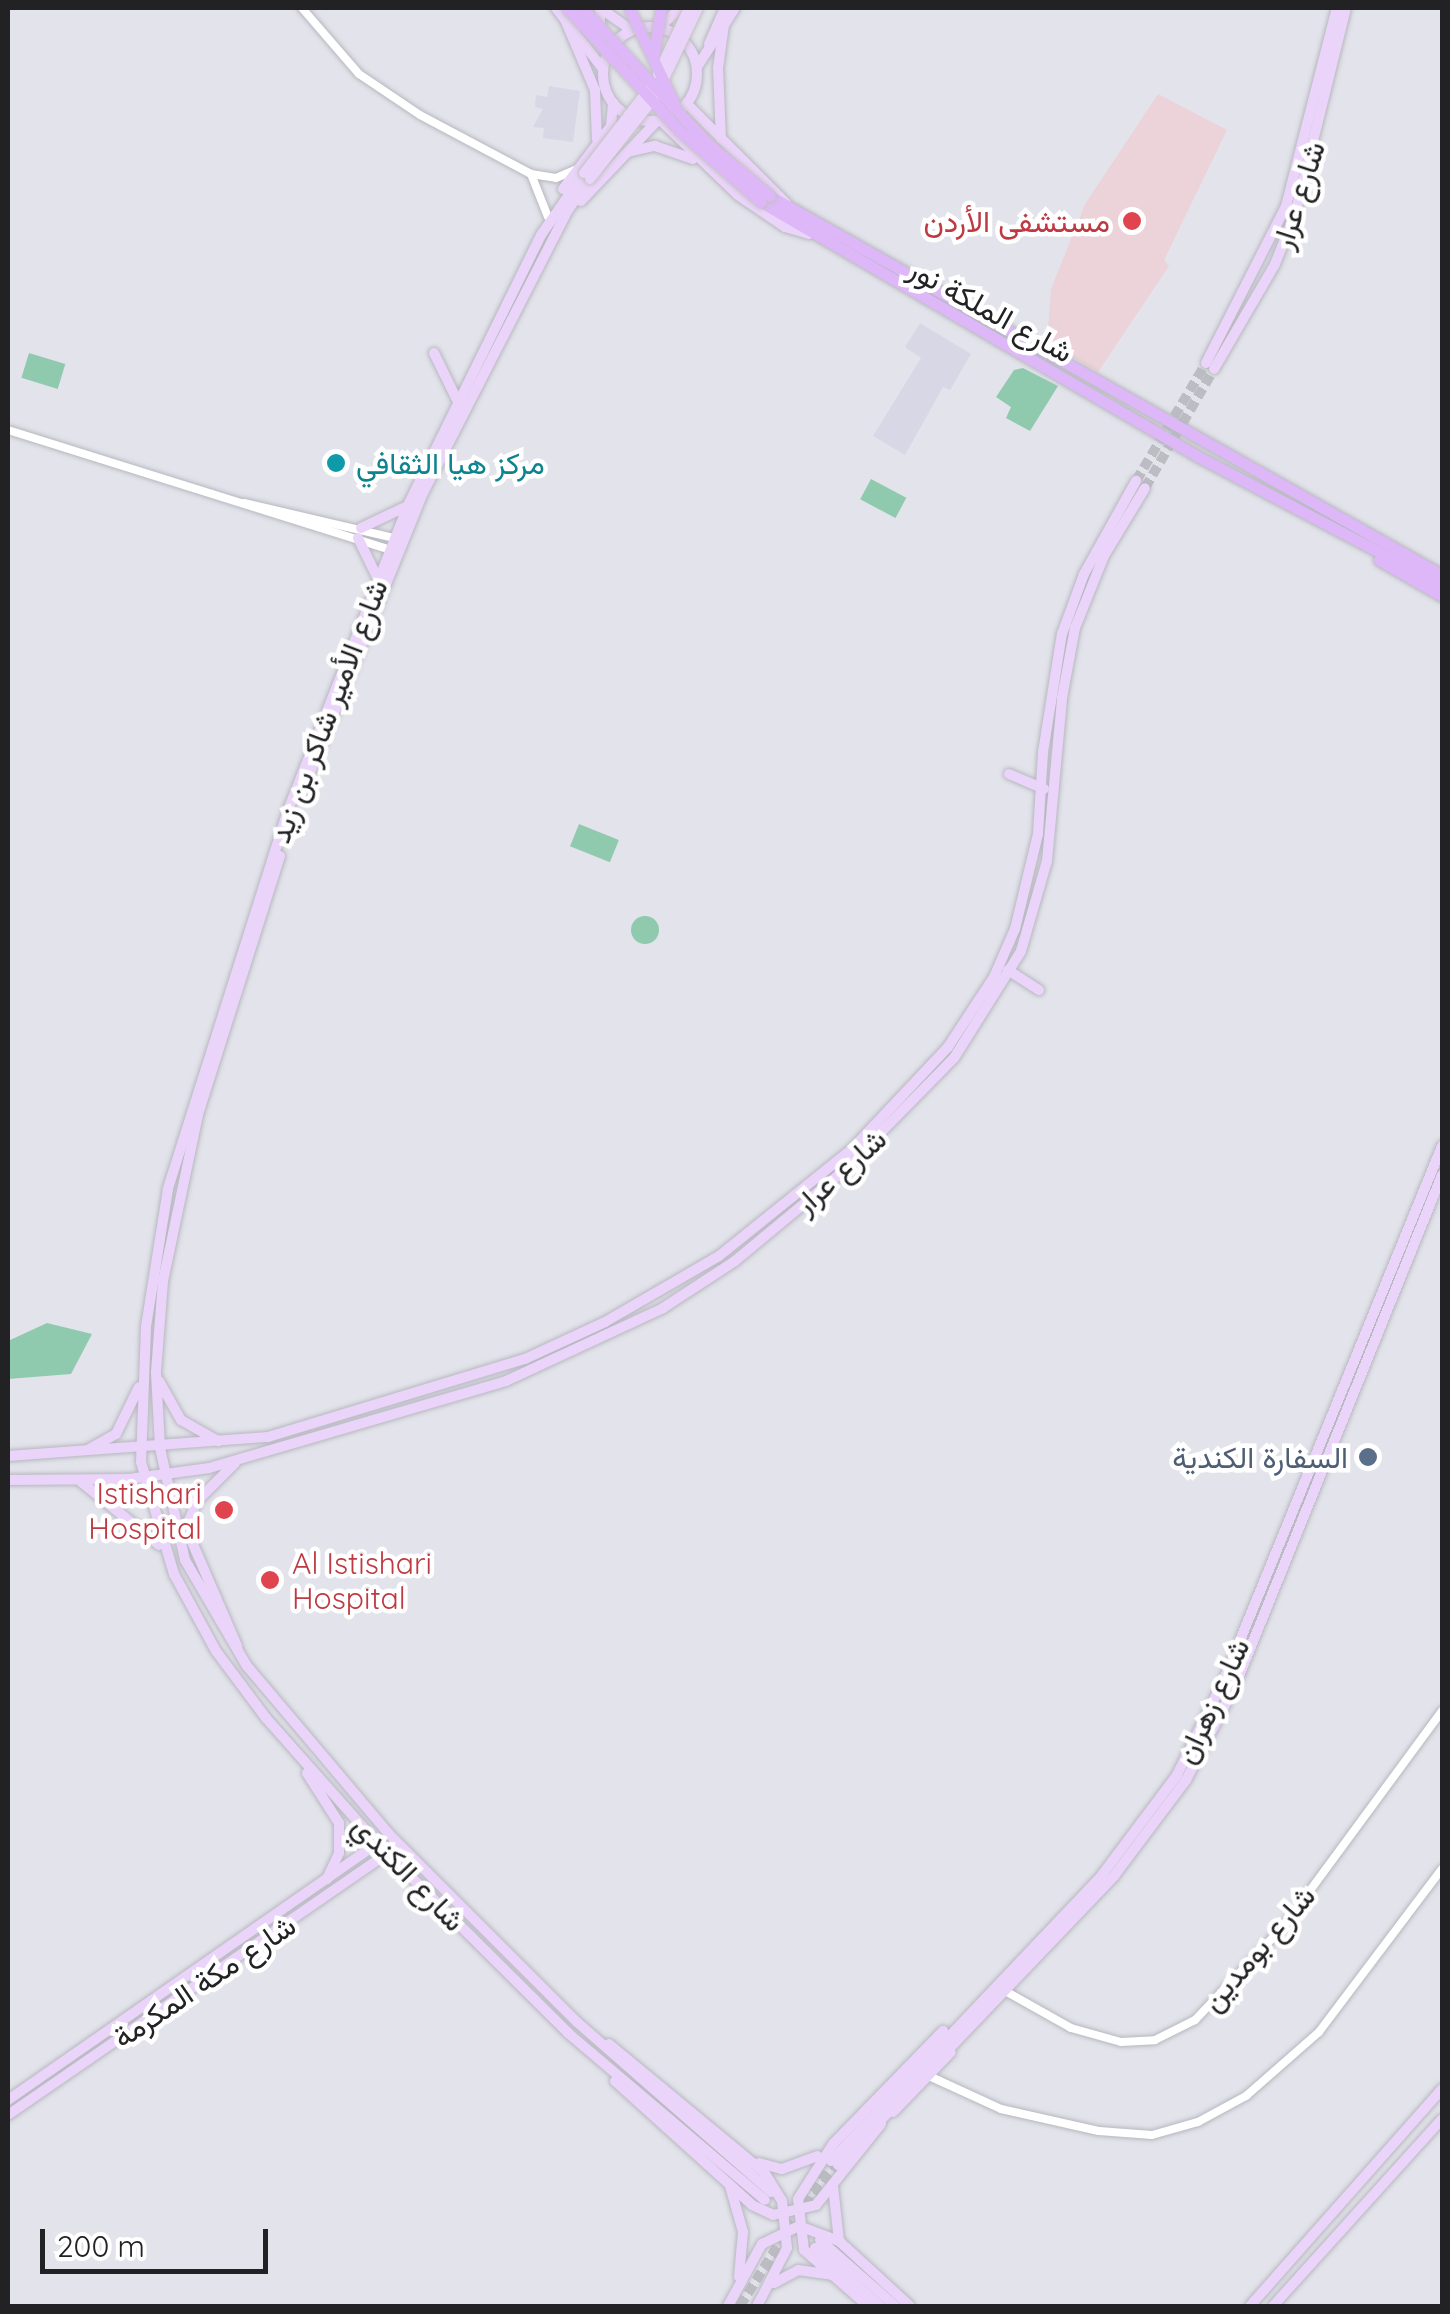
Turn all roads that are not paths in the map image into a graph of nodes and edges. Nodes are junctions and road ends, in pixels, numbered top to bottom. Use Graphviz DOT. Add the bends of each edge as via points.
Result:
graph roads {
  1 [pos="302,8"];
  2 [pos="556,8"];
  3 [pos="582,8"];
  4 [pos="600,8"];
  5 [pos="629,8"];
  6 [pos="661,8"];
  7 [pos="689,8"];
  8 [pos="698,8"];
  9 [pos="725,8"];
  10 [pos="735,8"];
  11 [pos="1337,8"];
  12 [pos="1346,8"];
  13 [pos="678,9"];
  14 [pos="566,12"];
  15 [pos="724,25"];
  16 [pos="660,27"];
  17 [pos="576,30"];
  18 [pos="632,30"];
  19 [pos="709,50"];
  20 [pos="654,58"];
  21 [pos="697,68"];
  22 [pos="604,69"];
  23 [pos="612,102"];
  24 [pos="684,110"];
  25 [pos="658,120"];
  26 [pos="611,126"];
  27 [pos="718,136"];
  28 [pos="597,143"];
  29 [pos="630,150"];
  30 [pos="694,158"];
  31 [pos="531,174"];
  32 [pos="584,174"];
  33 [pos="766,199"];
  34 [pos="798,214"];
  35 [pos="548,217"];
  36 [pos="556,233"];
  37 [pos="809,234"];
  38 [pos="540,235"];
  39 [pos="434,353"];
  40 [pos="458,402"];
  41 [pos="8,430"];
  42 [pos="409,502"];
  43 [pos="360,533"];
  44 [pos="1378,540"];
  45 [pos="397,545"];
  46 [pos="1366,546"];
  47 [pos="1442,566"];
  48 [pos="1442,574"];
  49 [pos="377,579"];
  50 [pos="1442,585"];
  51 [pos="1442,596"];
  52 [pos="1010,774"];
  53 [pos="1040,787"];
  54 [pos="1052,796"];
  55 [pos="1000,962"];
  56 [pos="1012,972"];
  57 [pos="1038,990"];
  58 [pos="1442,1146"];
  59 [pos="1442,1175"];
  60 [pos="156,1373"];
  61 [pos="142,1377"];
  62 [pos="224,1443"];
  63 [pos="160,1448"];
  64 [pos="140,1450"];
  65 [pos="84,1451"];
  66 [pos="8,1456"];
  67 [pos="236,1462"];
  68 [pos="163,1475"];
  69 [pos="142,1478"];
  70 [pos="78,1479"];
  71 [pos="8,1480"];
  72 [pos="163,1549"];
  73 [pos="238,1652"];
  74 [pos="1442,1711"];
  75 [pos="288,1742"];
  76 [pos="390,1835"];
  77 [pos="378,1844"];
  78 [pos="400,1844"];
  79 [pos="388,1854"];
  80 [pos="1442,1870"];
  81 [pos="327,1879"];
  82 [pos="1003,1996"];
  83 [pos="983,1998"];
  84 [pos="577,2022"];
  85 [pos="568,2033"];
  86 [pos="928,2076"];
  87 [pos="1442,2089"];
  88 [pos="8,2100"];
  89 [pos="8,2115"];
  90 [pos="1442,2119"];
  91 [pos="832,2144"];
  92 [pos="740,2153"];
  93 [pos="728,2181"];
  94 [pos="833,2186"];
  95 [pos="792,2214"];
  96 [pos="793,2228"];
  97 [pos="839,2241"];
  98 [pos="834,2275"];
  99 [pos="736,2289"];
  100 [pos="764,2293"];
  101 [pos="728,2306"];
  102 [pos="756,2306"];
  103 [pos="868,2306"];
  104 [pos="880,2306"];
  105 [pos="895,2306"];
  106 [pos="910,2306"];
  107 [pos="1250,2306"];
  108 [pos="1273,2306"];
  1 -- 31 [label="street" via="359,74"];
  2 -- 14 [label="main road"];
  3 -- 24 [label="highway, شارع الملكة نور, bridge"];
  4 -- 17 [label="main road" via="601,31"];
  4 -- 18 [label="main road"];
  5 -- 20 [label="highway, bridge"];
  6 -- 20 [label="highway, bridge"];
  7 -- 32 [label="main road, شارع الأمير شاكر بن زيد, bridge" via="633,116"];
  8 -- 32 [label="main road, شارع الأمير شاكر بن زيد, bridge" via="648,108"];
  9 -- 19 [label="main road"];
  10 -- 15 [label="main road"];
  11 -- 12 [label="main road, شارع عرار" via="1286,206 1210,366 1275,264 1295,214"];
  13 -- 16 [label="main road"];
  14 -- 17 [label="main road"];
  14 -- 28 [label="main road" via="598,100"];
  14 -- 33 [label="highway, شارع الملكة نور, bridge" via="682,132"];
  15 -- 19 [label="main road"];
  15 -- 27 [label="main road"];
  16 -- 18 [label="main road"];
  16 -- 21 [label="main road" via="685,41"];
  17 -- 22 [label="main road"];
  18 -- 22 [label="main road" via="616,41"];
  19 -- 21 [label="main road"];
  20 -- 24 [label="highway, bridge"];
  21 -- 24 [label="main road"];
  22 -- 23 [label="main road"];
  23 -- 25 [label="main road" via="632,117"];
  23 -- 26 [label="main road"];
  24 -- 25 [label="main road"];
  24 -- 27 [label="main road"];
  24 -- 33 [label="highway, شارع الملكة نور, bridge"];
  25 -- 29 [label="main road"];
  25 -- 30 [label="main road"];
  26 -- 28 [label="main road"];
  26 -- 29 [label="main road" via="634,127"];
  27 -- 30 [label="main road" via="694,130"];
  27 -- 34 [label="main road"];
  28 -- 32 [label="main road"];
  29 -- 30 [label="main road" via="655,146"];
  29 -- 36 [label="main road"];
  30 -- 37 [label="main road" via="785,228"];
  31 -- 32 [label="street"];
  31 -- 35 [label="street"];
  32 -- 35 [label="main road"];
  32 -- 36 [label="main road, شارع الأمير شاكر بن زيد"];
  32 -- 38 [label="main road, شارع الأمير شاكر بن زيد"];
  33 -- 34 [label="highway, شارع الملكة نور"];
  33 -- 37 [label="highway, شارع الملكة نور"];
  34 -- 44 [label="highway, شارع الملكة نور"];
  35 -- 38 [label="main road"];
  36 -- 45 [label="main road, شارع الأمير شاكر بن زيد"];
  37 -- 46 [label="highway, شارع الملكة نور"];
  38 -- 40 [label="main road, شارع الأمير شاكر بن زيد"];
  39 -- 40 [label="main road"];
  40 -- 42 [label="main road, شارع الأمير شاكر بن زيد"];
  41 -- 43 [label="street"];
  42 -- 43 [label="main road"];
  42 -- 45 [label="main road, شارع الأمير شاكر بن زيد"];
  43 -- 45 [label="street"];
  43 -- 49 [label="main road"];
  44 -- 47 [label="highway"];
  44 -- 48 [label="highway, شارع الملكة نور"];
  45 -- 49 [label="main road, شارع الأمير شاكر بن زيد"];
  45 -- 60 [label="main road, شارع الأمير شاكر بن زيد" via="294,812 225,1023 169,1244"];
  46 -- 50 [label="highway, شارع الملكة نور"];
  46 -- 51 [label="highway"];
  49 -- 61 [label="main road, شارع الأمير شاكر بن زيد" via="288,810 196,1087 160,1228"];
  52 -- 53 [label="main road"];
  53 -- 54 [label="main road"];
  53 -- 54 [label="main road, شارع عرار" via="1068,612 1140,484 1075,628"];
  53 -- 55 [label="main road, شارع عرار" via="1028,887"];
  54 -- 56 [label="main road, شارع عرار" via="1042,888"];
  55 -- 56 [label="main road"];
  55 -- 62 [label="main road, شارع عرار" via="948,1047 885,1117 719,1256 525,1359 268,1436"];
  56 -- 57 [label="main road"];
  56 -- 67 [label="main road, شارع عرار" via="954,1058 905,1113 757,1244 663,1308 474,1392"];
  58 -- 83 [label="main road, شارع زهران" via="1225,1676 1177,1776 1102,1875"];
  59 -- 82 [label="main road, شارع زهران" via="1220,1717 1138,1848"];
  60 -- 62 [label="main road" via="181,1420"];
  60 -- 63 [label="main road, شارع الأمير شاكر بن زيد"];
  61 -- 64 [label="main road, شارع الأمير شاكر بن زيد"];
  61 -- 65 [label="main road" via="116,1434"];
  62 -- 63 [label="main road, شارع عرار"];
  63 -- 64 [label="main road, شارع عرار"];
  63 -- 68 [label="main road, شارع الأمير شاكر بن زيد"];
  64 -- 65 [label="main road, شارع عرار"];
  64 -- 69 [label="main road, شارع الأمير شاكر بن زيد"];
  65 -- 66 [label="main road, شارع عرار"];
  67 -- 68 [label="main road, شارع عرار"];
  67 -- 73 [label="main road" via="196,1501 186,1528"];
  68 -- 69 [label="main road, شارع عرار"];
  68 -- 73 [label="main road, شارع الكندي" via="186,1560"];
  69 -- 70 [label="main road, شارع عرار"];
  69 -- 72 [label="main road, شارع الكندي"];
  70 -- 71 [label="main road, شارع عرار"];
  70 -- 72 [label="main road"];
  72 -- 75 [label="main road, شارع الكندي" via="216,1650"];
  73 -- 76 [label="main road, شارع الكندي"];
  74 -- 82 [label="street, شارع بومدين" via="1284,1926 1208,2009 1155,2040 1121,2042 1085,2034"];
  75 -- 77 [label="main road, شارع الكندي"];
  75 -- 81 [label="main road" via="339,1823 339,1853"];
  76 -- 77 [label="main road, شارع مكة المكرمة"];
  76 -- 78 [label="main road, شارع الكندي"];
  77 -- 79 [label="main road, شارع الكندي"];
  77 -- 81 [label="main road, شارع مكة المكرمة"];
  78 -- 79 [label="main road, شارع مكة المكرمة"];
  78 -- 84 [label="main road, شارع الكندي"];
  79 -- 85 [label="main road, شارع الكندي"];
  79 -- 89 [label="main road, شارع مكة المكرمة"];
  80 -- 86 [label="street" via="1319,2032 1246,2096 1198,2122 1152,2135 1100,2131 1002,2109"];
  81 -- 88 [label="main road, شارع مكة المكرمة"];
  82 -- 83 [label="main road, شارع زهران" via="834,2162"];
  82 -- 86 [label="main road"];
  83 -- 91 [label="main road" via="912,2059"];
  84 -- 85 [label="main road, شارع الكندي" via="768,2196"];
  84 -- 92 [label="main road"];
  85 -- 93 [label="main road"];
  86 -- 94 [label="main road"];
  87 -- 107 [label="main road"];
  90 -- 108 [label="main road"];
  91 -- 92 [label="main road" via="810,2162 782,2169"];
  91 -- 95 [label="main road"];
  92 -- 95 [label="main road" via="764,2172"];
  93 -- 95 [label="main road" via="758,2209"];
  93 -- 99 [label="main road" via="743,2239"];
  94 -- 95 [label="main road"];
  94 -- 97 [label="main road"];
  95 -- 96 [label="main road"];
  96 -- 97 [label="main road"];
  96 -- 98 [label="main road" via="804,2250"];
  96 -- 99 [label="main road" via="762,2244"];
  96 -- 100 [label="main road"];
  97 -- 106 [label="main road"];
  98 -- 100 [label="main road" via="789,2272"];
  98 -- 103 [label="main road"];
  99 -- 101 [label="main road"];
  100 -- 102 [label="main road"];
  104 -- 105 [label="main road" via="818,2244"];
}
